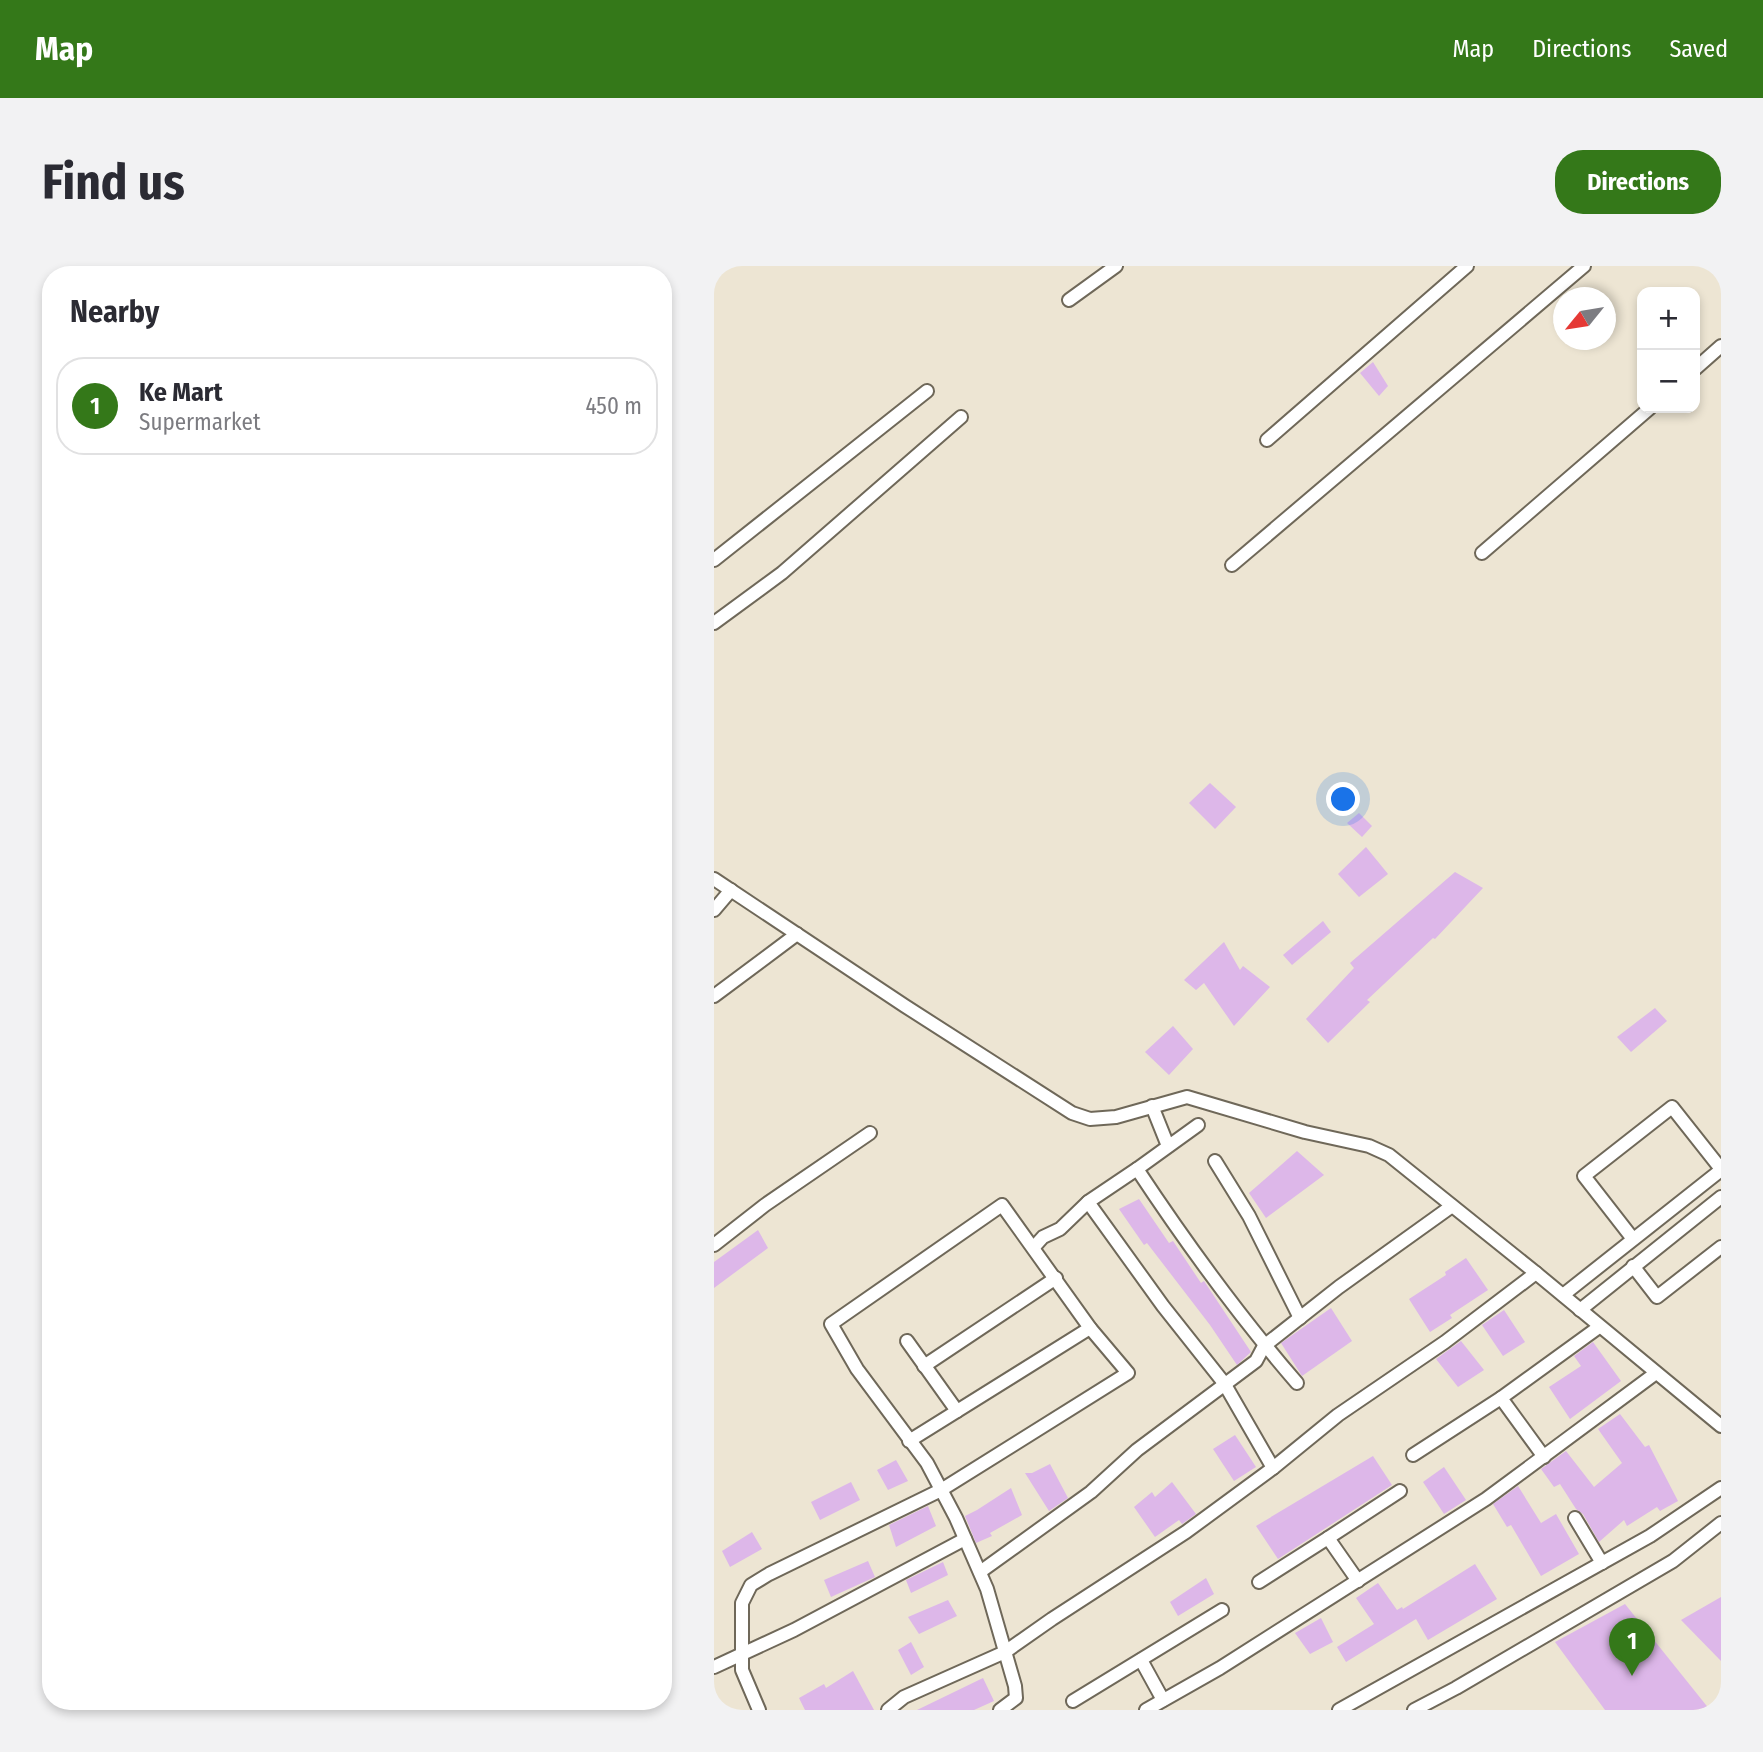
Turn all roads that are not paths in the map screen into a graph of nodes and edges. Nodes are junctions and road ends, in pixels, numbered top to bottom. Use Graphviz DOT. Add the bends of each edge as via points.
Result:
graph roads {
  1 [pos="1116,266"];
  2 [pos="1467,266"];
  3 [pos="1584,266"];
  4 [pos="1069,300"];
  5 [pos="1721,346"];
  6 [pos="1700,365"];
  7 [pos="928,391"];
  8 [pos="1644,413"];
  9 [pos="961,417"];
  10 [pos="1267,440"];
  11 [pos="1482,553"];
  12 [pos="714,560"];
  13 [pos="1232,565"];
  14 [pos="714,624"];
  15 [pos="714,879"];
  16 [pos="731,890"];
  17 [pos="714,910"];
  18 [pos="797,934"];
  19 [pos="714,996"];
  20 [pos="1152,1106"];
  21 [pos="1198,1125"];
  22 [pos="870,1133"];
  23 [pos="1168,1146"];
  24 [pos="1215,1161"];
  25 [pos="1137,1169"];
  26 [pos="1721,1170"];
  27 [pos="1721,1198"];
  28 [pos="1088,1202"];
  29 [pos="1452,1206"];
  30 [pos="1633,1239"];
  31 [pos="714,1245"];
  32 [pos="1034,1247"];
  33 [pos="1721,1247"];
  34 [pos="1633,1266"];
  35 [pos="1536,1273"];
  36 [pos="1056,1278"];
  37 [pos="1563,1295"];
  38 [pos="1580,1310"];
  39 [pos="1300,1318"];
  40 [pos="1600,1327"];
  41 [pos="1090,1328"];
  42 [pos="907,1341"];
  43 [pos="1265,1346"];
  44 [pos="923,1366"];
  45 [pos="1656,1373"];
  46 [pos="1297,1383"];
  47 [pos="1224,1384"];
  48 [pos="1501,1398"];
  49 [pos="957,1411"];
  50 [pos="1721,1426"];
  51 [pos="909,1441"];
  52 [pos="1413,1455"];
  53 [pos="1544,1457"];
  54 [pos="1273,1468"];
  55 [pos="1721,1488"];
  56 [pos="941,1490"];
  57 [pos="1400,1491"];
  58 [pos="1575,1518"];
  59 [pos="1721,1522"];
  60 [pos="1328,1538"];
  61 [pos="965,1539"];
  62 [pos="1602,1563"];
  63 [pos="980,1572"];
  64 [pos="1358,1581"];
  65 [pos="1259,1582"];
  66 [pos="1222,1610"];
  67 [pos="1005,1652"];
  68 [pos="742,1653"];
  69 [pos="1141,1660"];
  70 [pos="714,1667"];
  71 [pos="1163,1700"];
  72 [pos="1073,1702"];
  73 [pos="759,1710"];
  74 [pos="888,1710"];
  75 [pos="1000,1710"];
  76 [pos="1146,1710"];
  77 [pos="1339,1710"];
  78 [pos="1414,1710"];
  1 -- 4 [label="street"];
  2 -- 10 [label="street"];
  3 -- 13 [label="street"];
  5 -- 6 [label="street"];
  7 -- 12 [label="street"];
  8 -- 11 [label="street"];
  9 -- 14 [label="street" via="782,573"];
  15 -- 16 [label="street"];
  16 -- 17 [label="street"];
  16 -- 18 [label="street"];
  18 -- 19 [label="street"];
  18 -- 20 [label="street" via="1072,1113 1090,1119 1116,1117"];
  20 -- 23 [label="street"];
  20 -- 29 [label="street" via="1187,1097 1369,1146 1389,1155"];
  21 -- 23 [label="street"];
  22 -- 31 [label="street"];
  23 -- 25 [label="street"];
  24 -- 39 [label="street" via="1249,1216"];
  25 -- 28 [label="street"];
  25 -- 43 [label="street"];
  26 -- 30 [label="street"];
  26 -- 30 [label="street" via="1672,1107 1595,1167 1584,1176"];
  27 -- 34 [label="street"];
  28 -- 32 [label="street"];
  28 -- 47 [label="street"];
  29 -- 35 [label="street"];
  29 -- 39 [label="street"];
  30 -- 37 [label="street"];
  32 -- 36 [label="street"];
  32 -- 51 [label="street" via="1002,1205 831,1324"];
  33 -- 34 [label="street" via="1657,1297"];
  34 -- 38 [label="street"];
  35 -- 37 [label="street"];
  35 -- 54 [label="street" via="1338,1415"];
  36 -- 41 [label="street"];
  36 -- 44 [label="street"];
  37 -- 38 [label="street"];
  38 -- 40 [label="street"];
  39 -- 43 [label="street"];
  40 -- 45 [label="street"];
  40 -- 48 [label="street"];
  41 -- 49 [label="street"];
  41 -- 56 [label="street" via="1128,1373"];
  42 -- 44 [label="street"];
  43 -- 46 [label="street"];
  43 -- 47 [label="street" via="1256,1361"];
  44 -- 49 [label="street"];
  45 -- 50 [label="street"];
  45 -- 53 [label="street"];
  47 -- 54 [label="street"];
  47 -- 63 [label="street" via="1137,1450 1091,1492"];
  48 -- 52 [label="street"];
  48 -- 53 [label="street"];
  49 -- 51 [label="street"];
  51 -- 56 [label="street"];
  53 -- 64 [label="street"];
  54 -- 67 [label="street" via="1186,1532"];
  55 -- 62 [label="street"];
  56 -- 61 [label="street"];
  56 -- 68 [label="street" via="751,1585 742,1603"];
  57 -- 60 [label="street"];
  58 -- 62 [label="street"];
  59 -- 78 [label="street" via="1673,1560"];
  60 -- 64 [label="street"];
  60 -- 65 [label="street"];
  61 -- 63 [label="street"];
  61 -- 68 [label="street"];
  62 -- 77 [label="street"];
  63 -- 67 [label="street"];
  64 -- 71 [label="street"];
  66 -- 69 [label="street"];
  67 -- 74 [label="street" via="904,1697"];
  67 -- 75 [label="street" via="1016,1698"];
  68 -- 70 [label="street"];
  68 -- 73 [label="street" via="743,1670"];
  69 -- 71 [label="street"];
  69 -- 72 [label="street"];
  71 -- 76 [label="street"];
}
